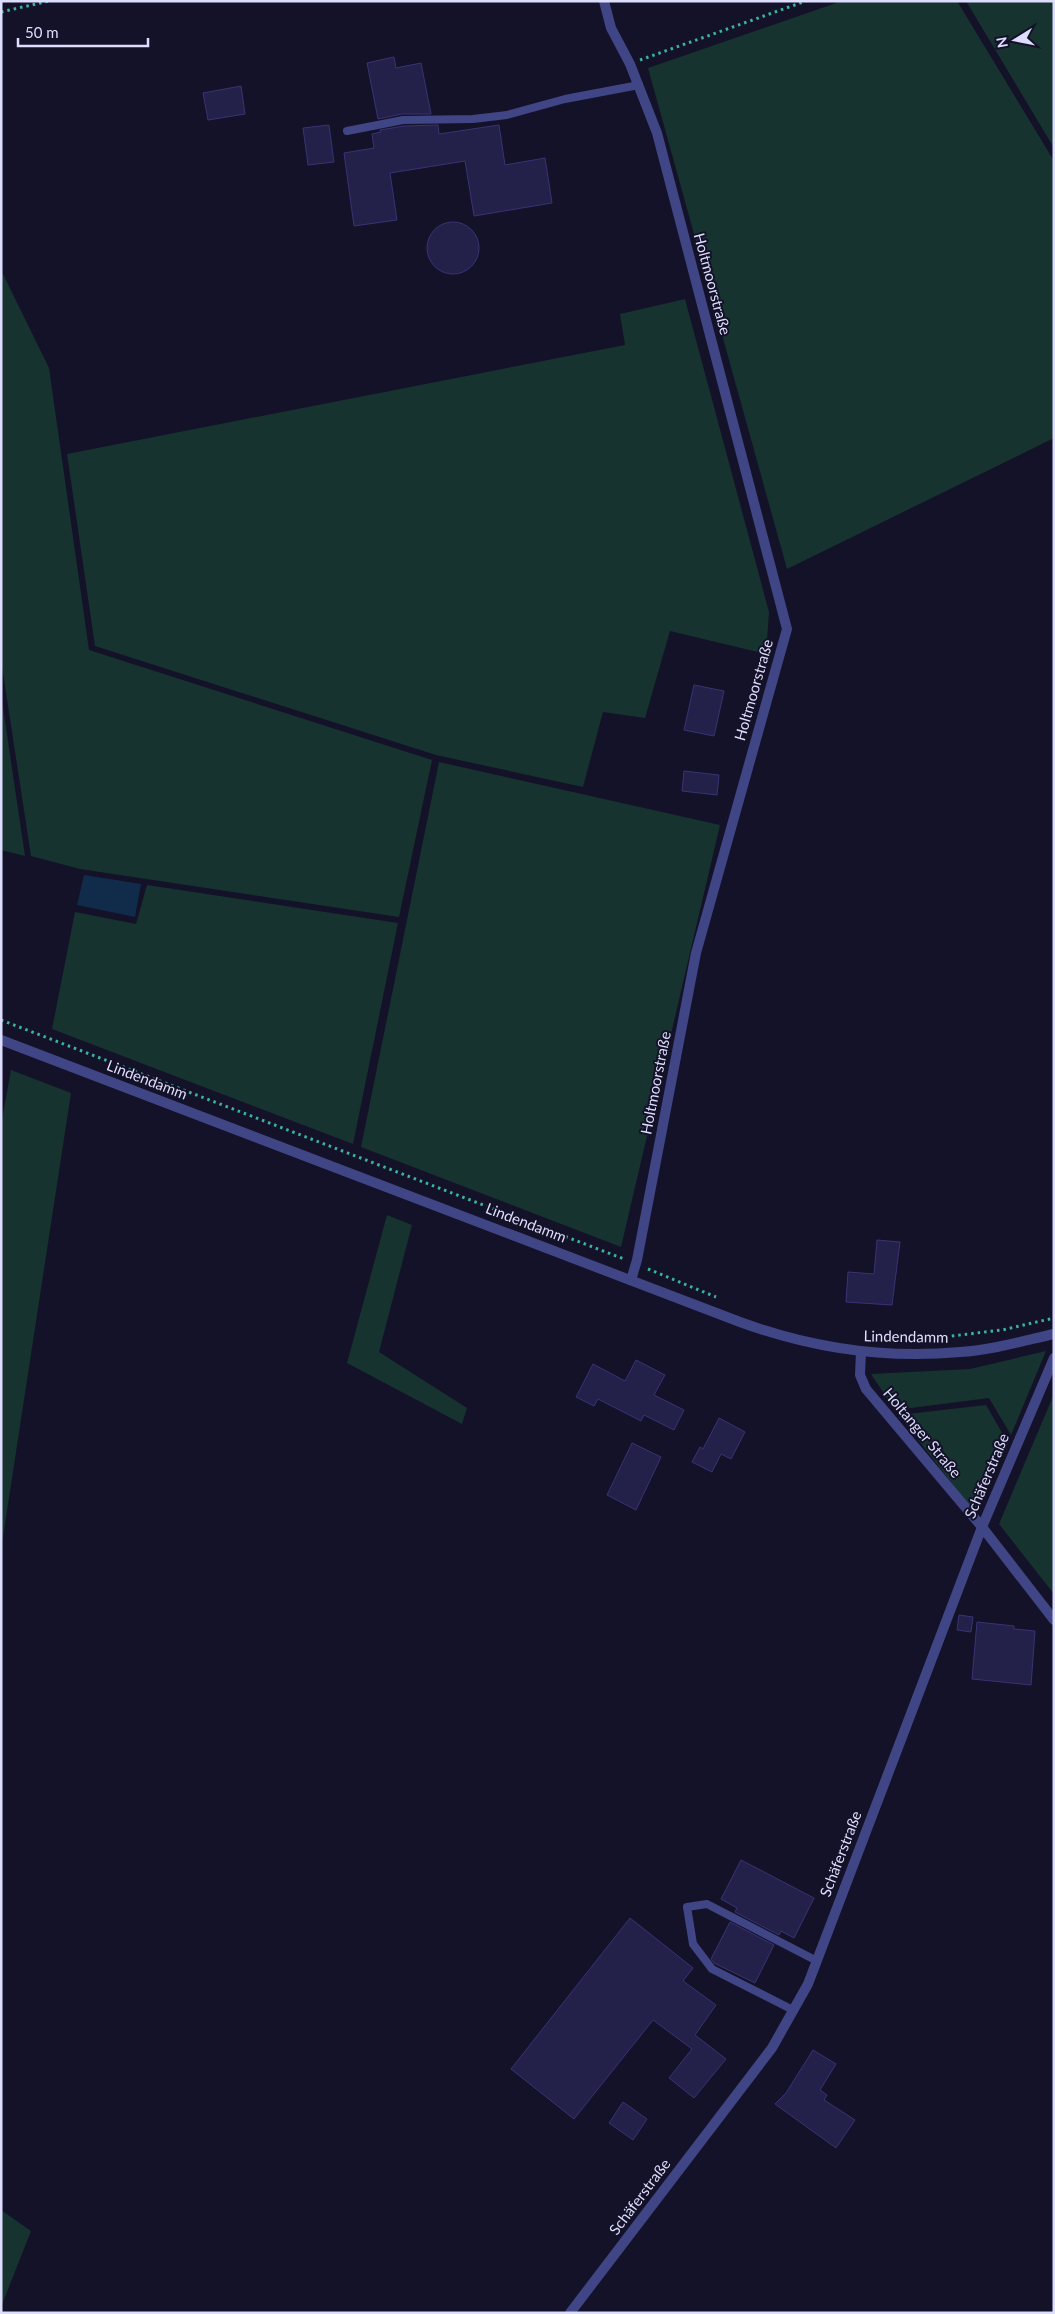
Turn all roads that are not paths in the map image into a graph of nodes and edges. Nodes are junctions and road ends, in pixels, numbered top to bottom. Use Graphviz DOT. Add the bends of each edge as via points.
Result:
graph roads {
  1 [pos="604,1"];
  2 [pos="639,85"];
  3 [pos="347,131"];
  4 [pos="1,1040"];
  5 [pos="631,1280"];
  6 [pos="1054,1334"];
  7 [pos="860,1352"];
  8 [pos="1054,1358"];
  9 [pos="982,1528"];
  10 [pos="1054,1620"];
  11 [pos="816,1960"];
  12 [pos="793,2010"];
  13 [pos="570,2313"];
  1 -- 2 [label="street, Holtmoorstraße" via="611,28"];
  2 -- 3 [label="lane" via="565,99 507,115 402,120"];
  2 -- 5 [label="street, Holtmoorstraße" via="657,133 787,629 696,953"];
  4 -- 5 [label="street, Lindendamm"];
  5 -- 7 [label="street, Lindendamm" via="761,1330"];
  6 -- 7 [label="street, Lindendamm" via="961,1352"];
  7 -- 9 [label="street, Holtanger Straße" via="860,1375 866,1389"];
  8 -- 9 [label="street, Schäferstraße"];
  9 -- 10 [label="street, Holtanger Straße"];
  9 -- 11 [label="street, Schäferstraße"];
  11 -- 12 [label="street, Schäferstraße" via="808,1984"];
  11 -- 12 [label="lane" via="707,1904 687,1907 693,1944 712,1969"];
  12 -- 13 [label="street, Schäferstraße" via="772,2048"];
}
